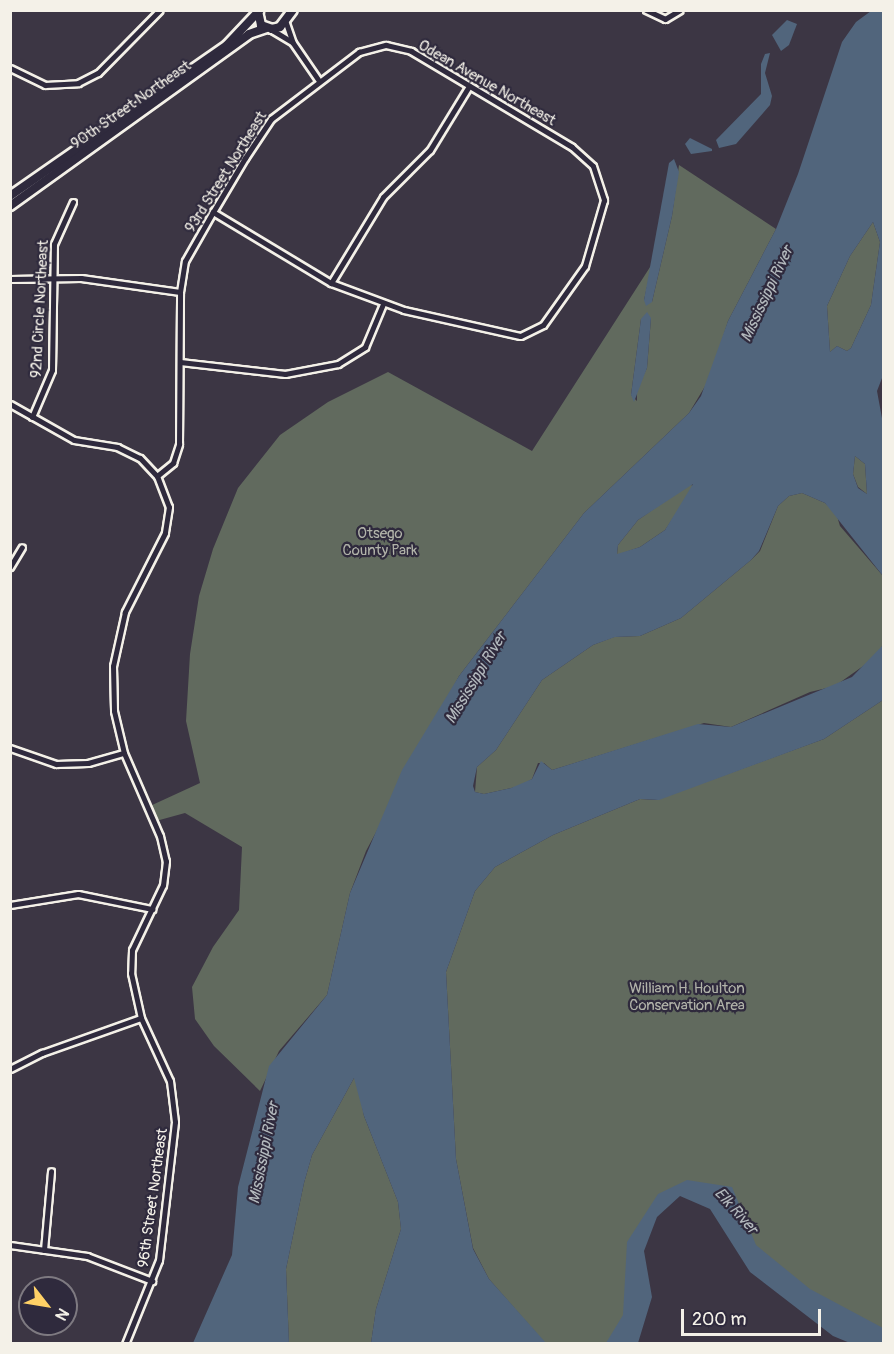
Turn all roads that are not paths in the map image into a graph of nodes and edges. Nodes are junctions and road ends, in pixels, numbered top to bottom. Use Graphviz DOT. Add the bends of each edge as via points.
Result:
graph roads {
  1 [pos="160,10"];
  2 [pos="284,10"];
  3 [pos="293,10"];
  4 [pos="646,10"];
  5 [pos="680,10"];
  6 [pos="259,11"];
  7 [pos="285,20"];
  8 [pos="267,28"];
  9 [pos="293,43"];
  10 [pos="10,68"];
  11 [pos="319,81"];
  12 [pos="469,86"];
  13 [pos="10,196"];
  14 [pos="73,202"];
  15 [pos="10,207"];
  16 [pos="213,212"];
  17 [pos="52,276"];
  18 [pos="10,279"];
  19 [pos="331,283"];
  20 [pos="180,292"];
  21 [pos="383,304"];
  22 [pos="180,362"];
  23 [pos="10,404"];
  24 [pos="32,417"];
  25 [pos="158,476"];
  26 [pos="22,547"];
  27 [pos="10,567"];
  28 [pos="10,748"];
  29 [pos="124,753"];
  30 [pos="10,905"];
  31 [pos="152,909"];
  32 [pos="141,1018"];
  33 [pos="10,1069"];
  34 [pos="51,1171"];
  35 [pos="10,1245"];
  36 [pos="44,1250"];
  37 [pos="152,1281"];
  38 [pos="125,1344"];
  1 -- 10 [label="street" via="90,78 51,86"];
  2 -- 7 [label="main road"];
  3 -- 7 [label="main road"];
  4 -- 5 [label="street" via="665,19"];
  6 -- 8 [label="main road" via="259,21"];
  6 -- 13 [label="main road, 90th Street Northeast" via="227,45"];
  7 -- 8 [label="main road, 90th Street Northeast" via="276,28"];
  7 -- 9 [label="street"];
  8 -- 9 [label="street"];
  8 -- 15 [label="main road, 90th Street Northeast" via="249,34"];
  9 -- 11 [label="street"];
  11 -- 12 [label="street, Odean Avenue Northeast" via="359,52 386,45 411,51"];
  11 -- 16 [label="street, 93rd Street Northeast" via="272,119"];
  12 -- 19 [label="street" via="426,156 383,197"];
  12 -- 21 [label="street, Odean Avenue Northeast" via="580,153 592,166 602,189 603,211 585,266 549,319 525,335 503,334"];
  14 -- 17 [label="street, 92nd Circle Northeast" via="56,236"];
  16 -- 19 [label="street"];
  16 -- 20 [label="street, 93rd Street Northeast" via="183,265"];
  17 -- 18 [label="street"];
  17 -- 20 [label="street"];
  17 -- 24 [label="street, 92nd Circle Northeast" via="51,379"];
  19 -- 21 [label="street"];
  20 -- 22 [label="street, 93rd Street Northeast"];
  21 -- 22 [label="street" via="370,340 352,358 298,373"];
  22 -- 25 [label="street, 93rd Street Northeast" via="178,451 169,468"];
  23 -- 24 [label="street"];
  24 -- 25 [label="street" via="74,440 128,450"];
  25 -- 29 [label="street, 96th Street Northeast" via="168,497 167,526 125,612 113,666 114,711"];
  26 -- 27 [label="street"];
  28 -- 29 [label="street" via="44,761 75,764"];
  29 -- 31 [label="street, 96th Street Northeast" via="164,847 165,878"];
  30 -- 31 [label="street" via="78,894"];
  31 -- 32 [label="street, 96th Street Northeast" via="132,950 132,982"];
  32 -- 33 [label="street" via="47,1051"];
  32 -- 37 [label="street, 96th Street Northeast" via="170,1081 175,1112 174,1154"];
  34 -- 36 [label="street"];
  35 -- 36 [label="street"];
  36 -- 37 [label="street" via="87,1256"];
  37 -- 38 [label="street, 96th Street Northeast"];
}
